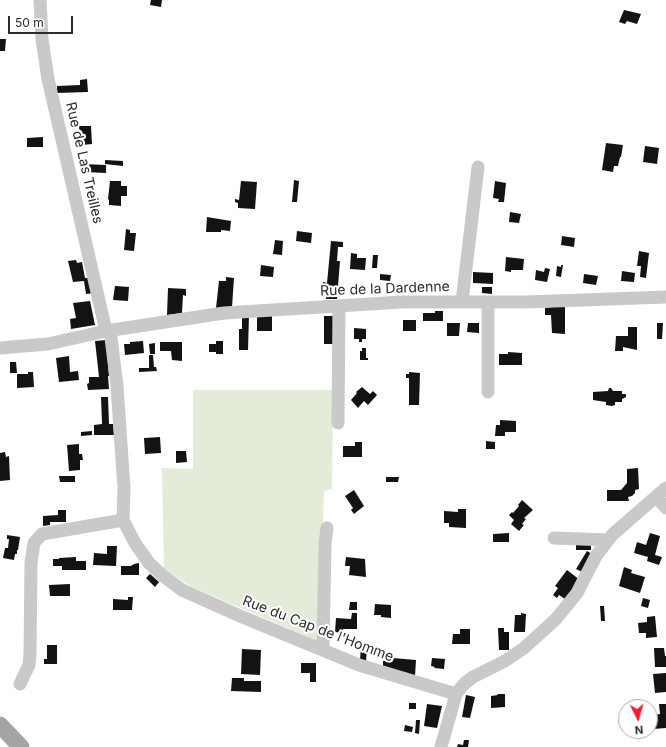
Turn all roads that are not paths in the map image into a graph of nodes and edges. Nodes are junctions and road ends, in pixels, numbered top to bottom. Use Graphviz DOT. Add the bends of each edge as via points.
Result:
graph roads {
  1 [pos="40,0"];
  2 [pos="478,167"];
  3 [pos="666,297"];
  4 [pos="462,302"];
  5 [pos="488,302"];
  6 [pos="339,306"];
  7 [pos="108,331"];
  8 [pos="0,348"];
  9 [pos="488,392"];
  10 [pos="338,423"];
  11 [pos="666,488"];
  12 [pos="656,497"];
  13 [pos="666,508"];
  14 [pos="123,520"];
  15 [pos="327,528"];
  16 [pos="554,538"];
  17 [pos="608,540"];
  18 [pos="323,650"];
  19 [pos="20,684"];
  20 [pos="456,694"];
  21 [pos="0,725"];
  22 [pos="21,747"];
  23 [pos="441,747"];
  1 -- 7 [label="street, Rue de Las Treilles" via="48,79"];
  2 -- 4 [label="street"];
  3 -- 5 [label="street, Rue de la Dardenne"];
  4 -- 5 [label="street, Rue de la Dardenne"];
  4 -- 6 [label="street, Rue de la Dardenne"];
  5 -- 9 [label="street"];
  6 -- 7 [label="street, Rue de la Dardenne" via="224,313"];
  6 -- 10 [label="street"];
  7 -- 8 [label="street, Rue de la Dardenne" via="48,344"];
  7 -- 14 [label="street, Rue de Las Treilles" via="117,386 124,488"];
  11 -- 12 [label="street"];
  12 -- 13 [label="street"];
  12 -- 17 [label="street"];
  14 -- 18 [label="street, Rue du Cap de l'Homme" via="149,563 182,590"];
  14 -- 19 [label="street" via="42,534 34,543 31,563 29,665"];
  15 -- 18 [label="street"];
  16 -- 17 [label="street"];
  17 -- 20 [label="street" via="596,556 576,593 556,619 524,648 473,677"];
  18 -- 20 [label="street, Rue du Cap de l'Homme" via="359,665"];
  20 -- 23 [label="street"];
  21 -- 22 [label="main road"];
}
